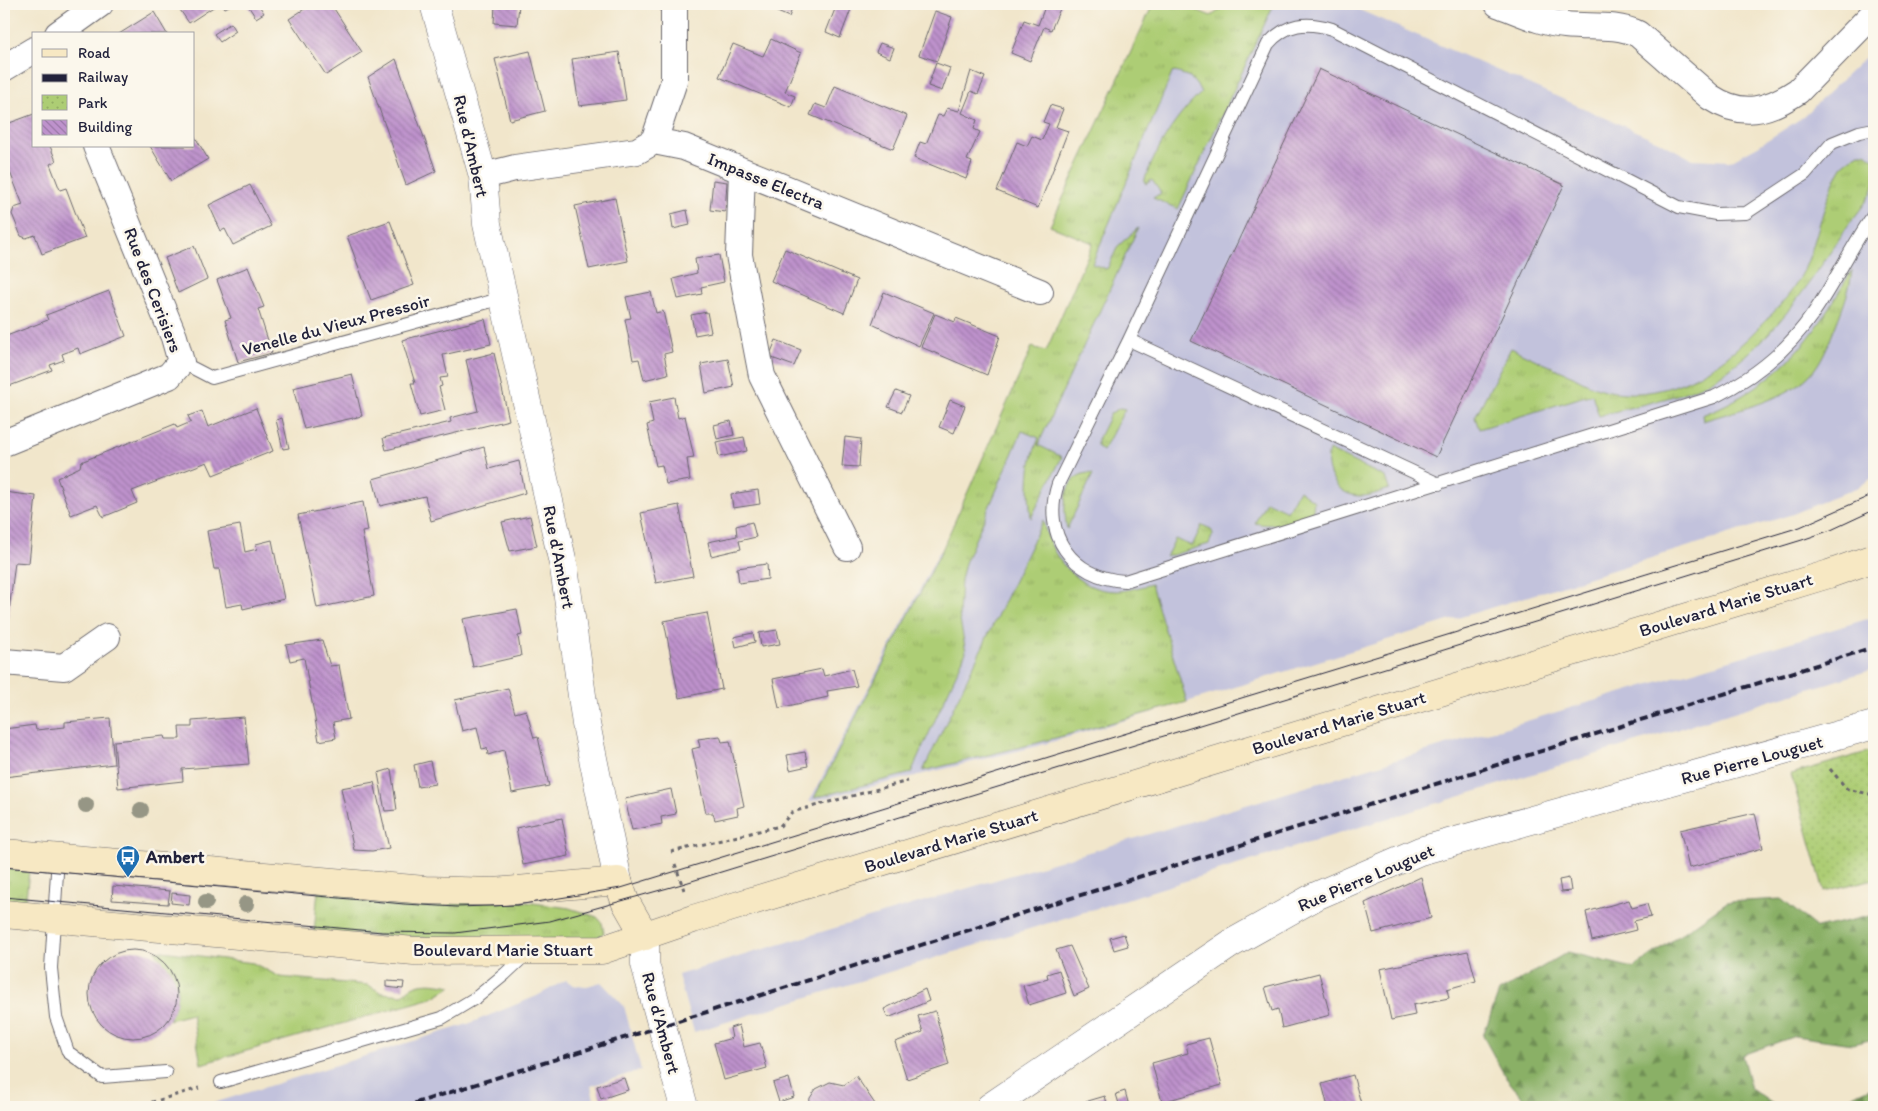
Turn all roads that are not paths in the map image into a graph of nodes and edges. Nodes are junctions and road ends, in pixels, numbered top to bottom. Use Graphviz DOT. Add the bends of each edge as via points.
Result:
graph roads {
  1 [pos="100,4"];
  2 [pos="434,4"];
  3 [pos="674,4"];
  4 [pos="1498,4"];
  5 [pos="1874,13"];
  6 [pos="61,32"];
  7 [pos="32,51"];
  8 [pos="4,68"];
  9 [pos="1874,128"];
  10 [pos="654,141"];
  11 [pos="97,148"];
  12 [pos="742,171"];
  13 [pos="482,176"];
  14 [pos="1874,214"];
  15 [pos="1040,292"];
  16 [pos="503,298"];
  17 [pos="1129,340"];
  18 [pos="180,362"];
  19 [pos="4,443"];
  20 [pos="1439,484"];
  21 [pos="847,547"];
  22 [pos="1874,558"];
  23 [pos="107,637"];
  24 [pos="4,662"];
  25 [pos="1874,725"];
  26 [pos="4,853"];
  27 [pos="58,857"];
  28 [pos="618,881"];
  29 [pos="4,914"];
  30 [pos="53,920"];
  31 [pos="646,936"];
  32 [pos="522,950"];
  33 [pos="166,1072"];
  34 [pos="221,1082"];
  35 [pos="684,1107"];
  36 [pos="990,1107"];
  1 -- 6 [label="street"];
  2 -- 13 [label="street, Rue d'Ambert"];
  3 -- 10 [label="street" via="674,81"];
  4 -- 5 [label="street" via="1539,20 1564,25 1626,28 1638,34 1710,97 1737,110 1768,106 1798,91"];
  7 -- 8 [label="street"];
  9 -- 17 [label="lane" via="1832,143 1805,174 1746,213 1716,214 1679,207 1332,29 1317,24 1288,27 1268,44"];
  10 -- 12 [label="street, Impasse Electra" via="684,147"];
  10 -- 13 [label="street" via="637,151 515,168"];
  11 -- 18 [label="street, Rue des Cerisiers" via="174,337"];
  12 -- 15 [label="street, Impasse Electra"];
  12 -- 21 [label="street" via="739,255 762,376"];
  13 -- 16 [label="street, Rue d'Ambert" via="487,224"];
  14 -- 20 [label="lane" via="1813,315 1777,355 1735,387 1691,406"];
  16 -- 18 [label="lane, Venelle du Vieux Pressoir" via="212,378"];
  16 -- 28 [label="street, Rue d'Ambert" via="564,568 586,724"];
  17 -- 20 [label="lane"];
  17 -- 20 [label="lane" via="1054,496 1054,520 1064,548 1081,568 1092,574 1107,580 1140,577"];
  18 -- 19 [label="street, Rue des Cerisiers" via="169,376"];
  22 -- 31 [label="main road, Boulevard Marie Stuart"];
  23 -- 24 [label="street" via="64,667"];
  25 -- 36 [label="street, Rue Pierre Louguet" via="1420,851 1316,896 1232,943"];
  26 -- 27 [label="main road"];
  27 -- 28 [label="main road" via="425,890 494,892"];
  27 -- 30 [label="lane"];
  28 -- 31 [label="main road, Rue d'Ambert" via="625,901"];
  29 -- 30 [label="main road, Boulevard Marie Stuart"];
  30 -- 32 [label="main road, Boulevard Marie Stuart" via="414,951"];
  30 -- 33 [label="lane" via="50,968 56,1018 68,1052 102,1077"];
  31 -- 32 [label="main road, Boulevard Marie Stuart" via="602,950"];
  31 -- 35 [label="street, Rue d'Ambert" via="645,964"];
  32 -- 34 [label="lane" via="521,959 477,998 442,1018"];
}
